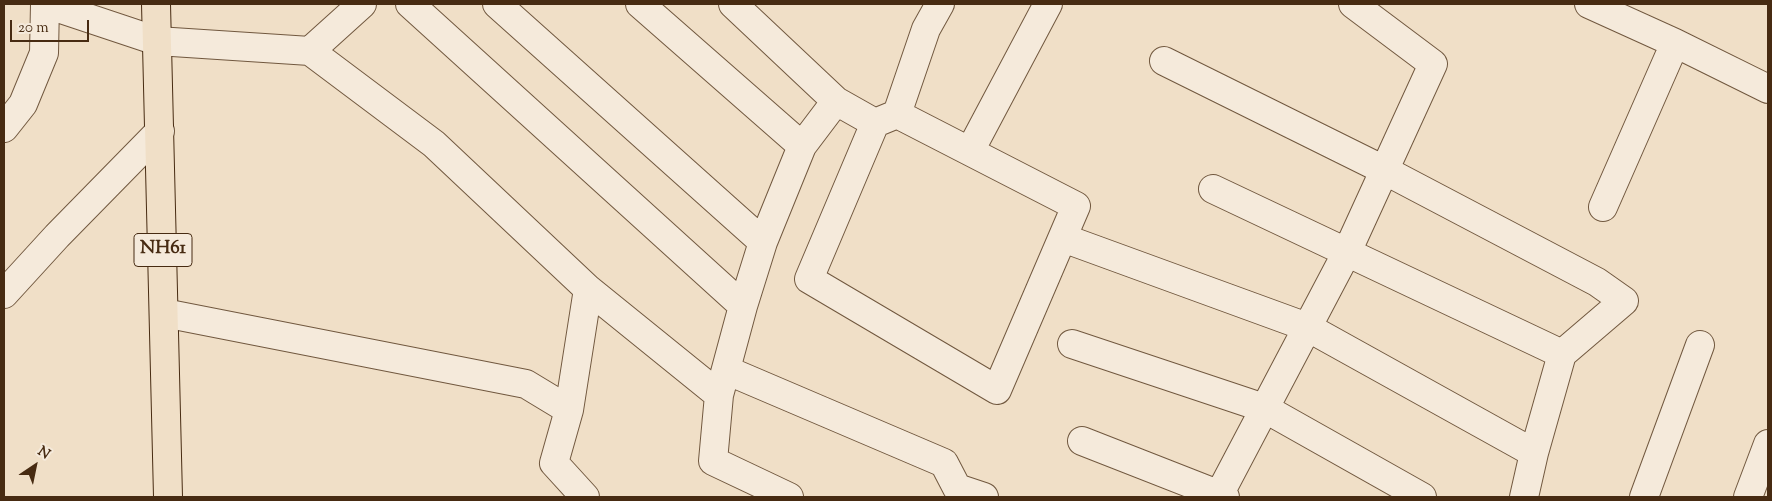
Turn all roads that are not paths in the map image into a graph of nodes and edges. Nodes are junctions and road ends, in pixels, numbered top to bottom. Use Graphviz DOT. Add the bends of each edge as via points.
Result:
graph roads {
  1 [pos="45,4"];
  2 [pos="156,4"];
  3 [pos="362,4"];
  4 [pos="410,4"];
  5 [pos="497,4"];
  6 [pos="640,4"];
  7 [pos="733,4"];
  8 [pos="940,4"];
  9 [pos="1048,4"];
  10 [pos="1353,4"];
  11 [pos="1589,4"];
  12 [pos="157,41"];
  13 [pos="1675,43"];
  14 [pos="310,52"];
  15 [pos="1164,61"];
  16 [pos="1768,89"];
  17 [pos="836,101"];
  18 [pos="886,118"];
  19 [pos="4,128"];
  20 [pos="160,131"];
  21 [pos="802,146"];
  22 [pos="970,151"];
  23 [pos="1384,170"];
  24 [pos="1214,188"];
  25 [pos="1603,207"];
  26 [pos="1063,238"];
  27 [pos="763,242"];
  28 [pos="1347,252"];
  29 [pos="588,289"];
  30 [pos="4,294"];
  31 [pos="743,306"];
  32 [pos="164,313"];
  33 [pos="1307,327"];
  34 [pos="1072,344"];
  35 [pos="1700,344"];
  36 [pos="1562,354"];
  37 [pos="722,382"];
  38 [pos="1264,408"];
  39 [pos="569,410"];
  40 [pos="1082,441"];
  41 [pos="1768,444"];
  42 [pos="1534,453"];
  43 [pos="1221,496"];
  44 [pos="168,497"];
  45 [pos="585,497"];
  46 [pos="789,497"];
  47 [pos="984,497"];
  48 [pos="1422,497"];
  49 [pos="1524,497"];
  50 [pos="1644,497"];
  51 [pos="1748,497"];
  1 -- 12 [label="street"];
  1 -- 19 [label="street" via="44,53 23,104"];
  2 -- 12 [label="main road, NH61"];
  3 -- 14 [label="street"];
  4 -- 31 [label="street"];
  5 -- 27 [label="street"];
  6 -- 21 [label="street"];
  7 -- 17 [label="street"];
  8 -- 18 [label="street"];
  9 -- 22 [label="street"];
  10 -- 23 [label="street" via="1433,64"];
  11 -- 13 [label="street"];
  12 -- 14 [label="street"];
  12 -- 20 [label="main road, NH61"];
  13 -- 16 [label="street"];
  13 -- 25 [label="street"];
  14 -- 29 [label="street" via="434,144"];
  15 -- 23 [label="street"];
  17 -- 18 [label="street"];
  17 -- 21 [label="street"];
  18 -- 22 [label="street"];
  18 -- 26 [label="street" via="809,279 997,390"];
  20 -- 30 [label="street"];
  20 -- 32 [label="main road, NH61"];
  21 -- 27 [label="street"];
  22 -- 26 [label="street" via="1076,206"];
  23 -- 28 [label="street"];
  23 -- 36 [label="street" via="1597,282 1624,301"];
  24 -- 28 [label="street"];
  26 -- 33 [label="street"];
  27 -- 31 [label="street"];
  28 -- 33 [label="street"];
  28 -- 36 [label="street"];
  29 -- 37 [label="street"];
  29 -- 39 [label="street"];
  31 -- 37 [label="street"];
  32 -- 39 [label="street" via="526,384"];
  32 -- 44 [label="main road, NH61"];
  33 -- 38 [label="street"];
  33 -- 42 [label="street"];
  34 -- 38 [label="street"];
  35 -- 50 [label="street"];
  36 -- 42 [label="street"];
  37 -- 46 [label="street" via="713,461"];
  37 -- 47 [label="street" via="944,463 958,488"];
  38 -- 43 [label="street"];
  38 -- 48 [label="street"];
  39 -- 45 [label="street" via="554,463"];
  40 -- 43 [label="street"];
  41 -- 51 [label="street"];
  42 -- 49 [label="street"];
}
